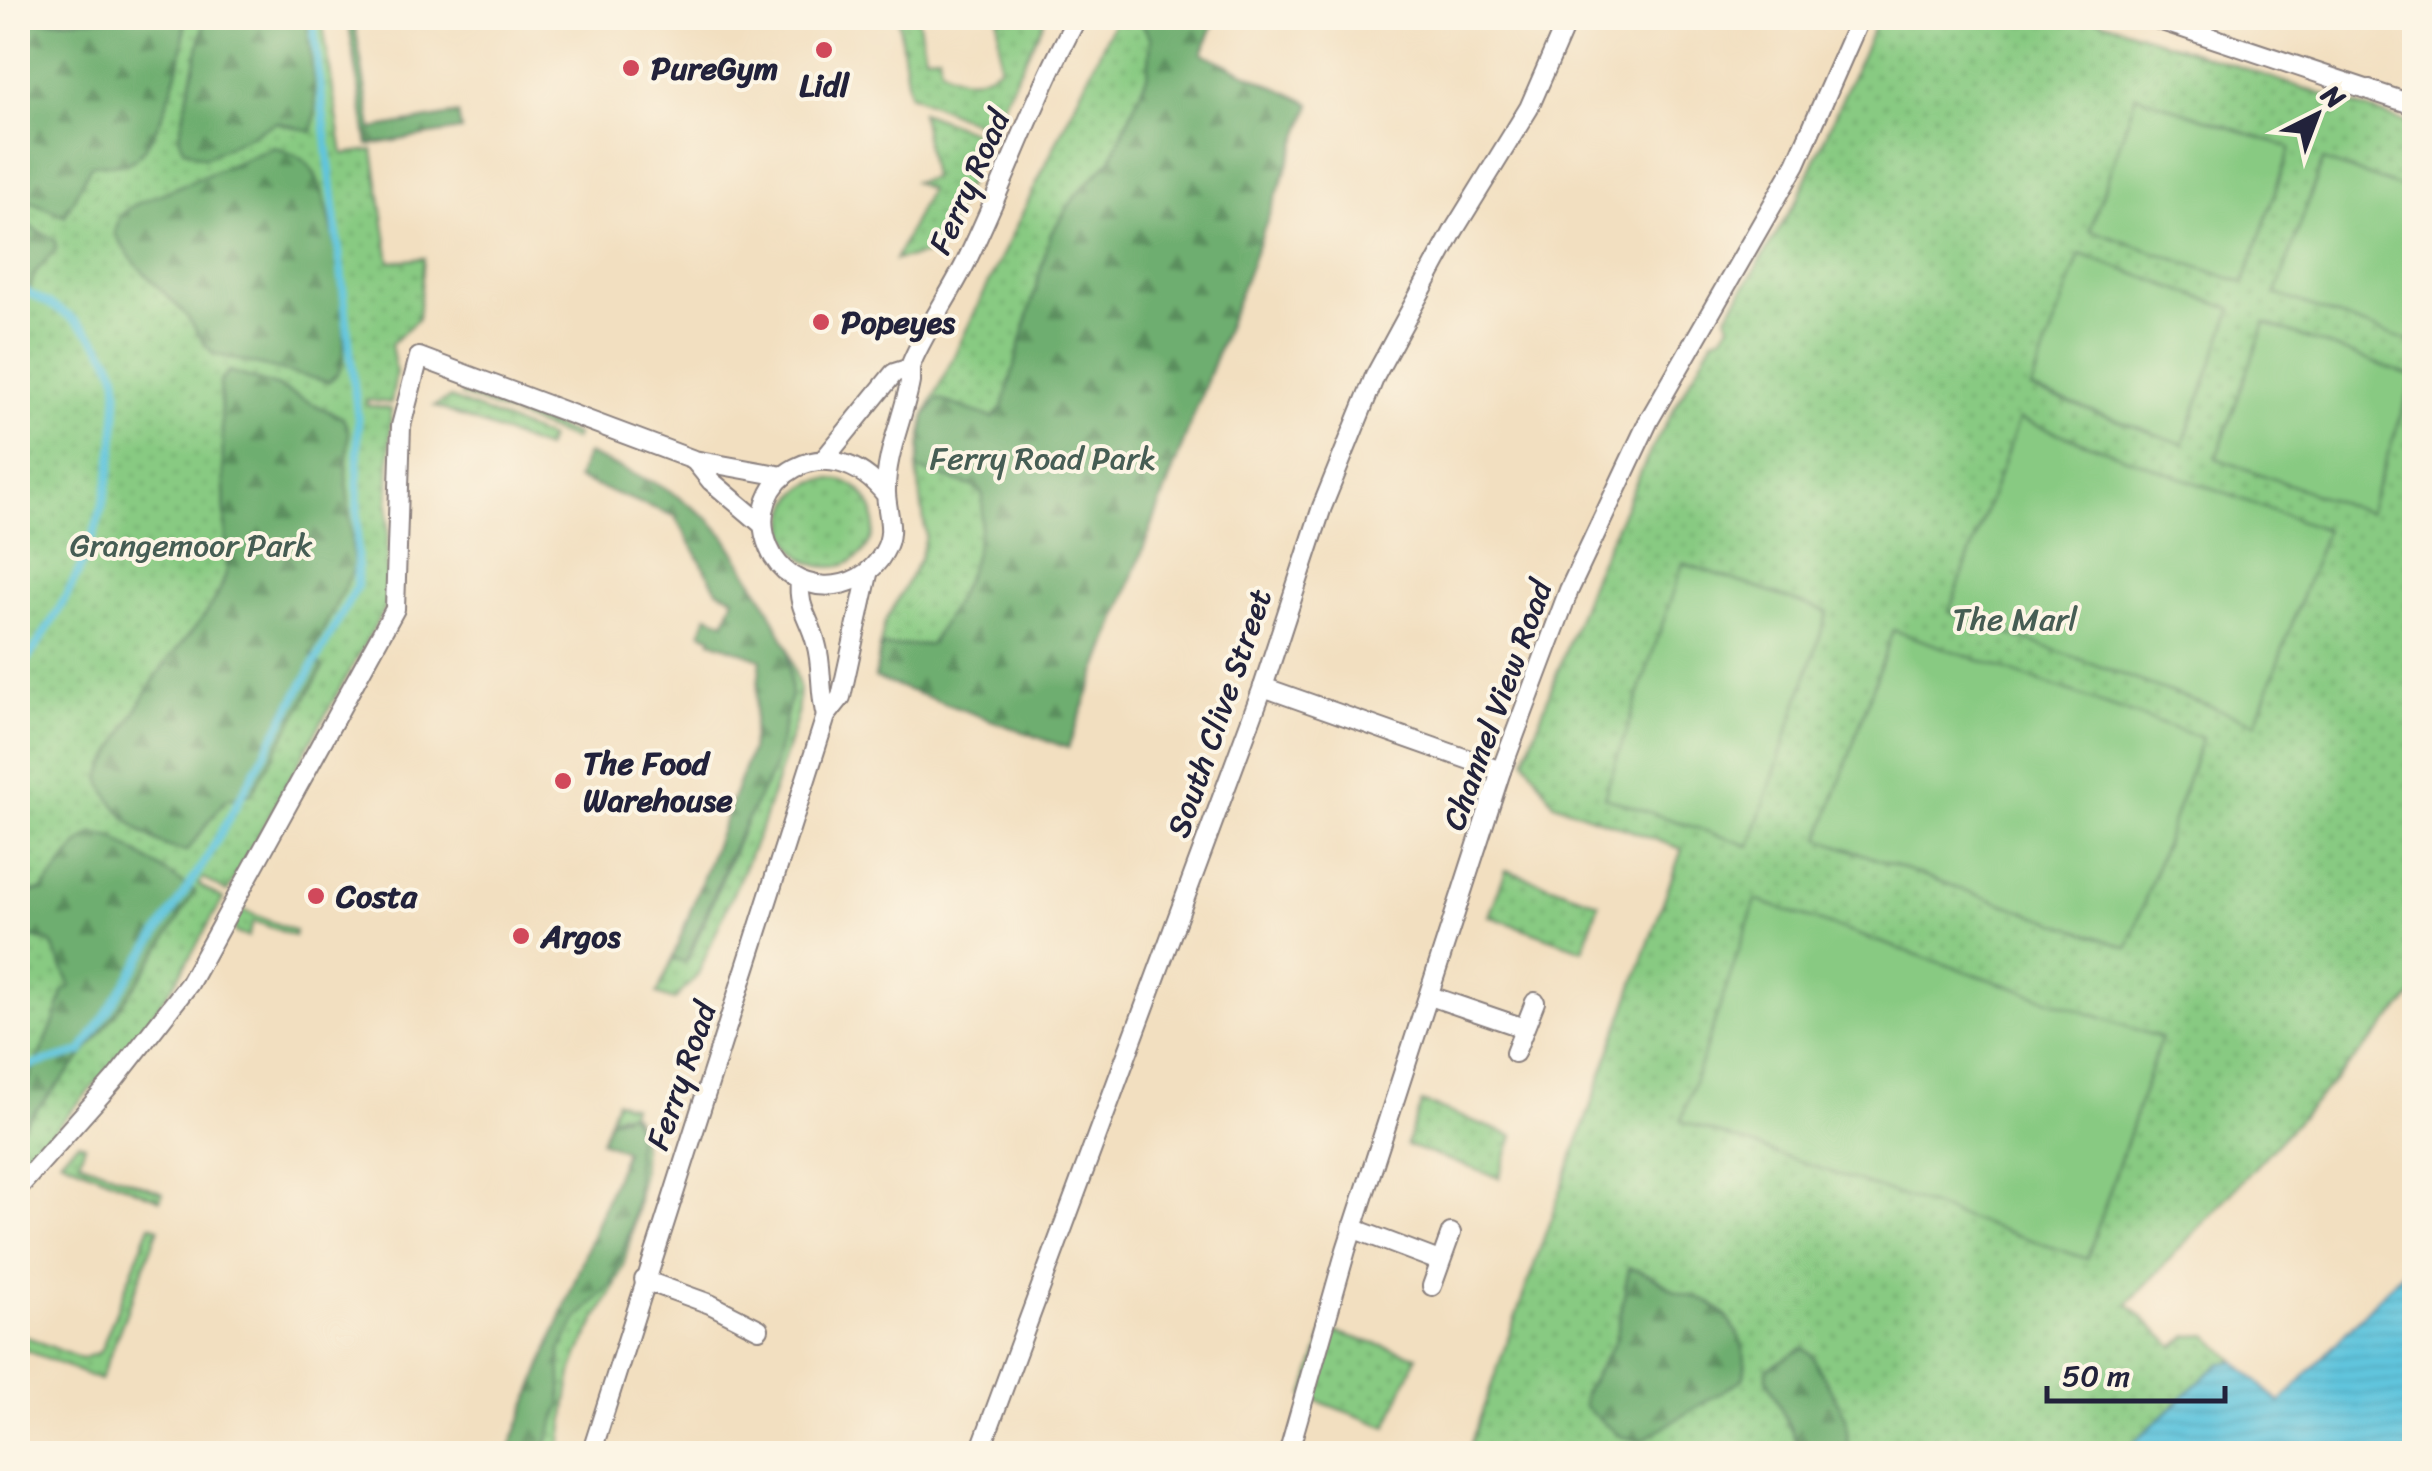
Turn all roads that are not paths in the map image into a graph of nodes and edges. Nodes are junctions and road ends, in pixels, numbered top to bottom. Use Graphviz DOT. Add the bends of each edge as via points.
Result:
graph roads {
  1 [pos="1077,18"];
  2 [pos="1568,18"];
  3 [pos="1860,18"];
  4 [pos="2152,18"];
  5 [pos="2414,105"];
  6 [pos="910,368"];
  7 [pos="825,458"];
  8 [pos="694,460"];
  9 [pos="783,476"];
  10 [pos="886,495"];
  11 [pos="764,526"];
  12 [pos="868,574"];
  13 [pos="800,580"];
  14 [pos="1263,687"];
  15 [pos="826,716"];
  16 [pos="1500,771"];
  17 [pos="1430,996"];
  18 [pos="1535,1002"];
  19 [pos="1524,1028"];
  20 [pos="1515,1052"];
  21 [pos="18,1188"];
  22 [pos="1352,1228"];
  23 [pos="1451,1234"];
  24 [pos="1439,1261"];
  25 [pos="644,1280"];
  26 [pos="1432,1286"];
  27 [pos="759,1329"];
  28 [pos="590,1454"];
  29 [pos="979,1454"];
  30 [pos="1288,1454"];
  1 -- 6 [label="street, Ferry Road" via="970,256"];
  2 -- 14 [label="street, South Clive Street" via="1530,108 1375,376 1322,507"];
  3 -- 16 [label="street, Channel View Road" via="1791,174 1618,480"];
  4 -- 5 [label="street"];
  6 -- 7 [label="street, Ferry Road" via="894,373"];
  6 -- 10 [label="street, Ferry Road"];
  7 -- 9 [label="street, Ferry Road"];
  7 -- 10 [label="street" via="859,469"];
  8 -- 9 [label="street"];
  8 -- 11 [label="street, Ferry Road"];
  8 -- 21 [label="street" via="418,357 401,426 395,610 189,984"];
  9 -- 11 [label="street" via="766,503"];
  10 -- 12 [label="street, Ferry Road" via="891,530"];
  11 -- 13 [label="street, Ferry Road" via="775,558"];
  12 -- 13 [label="street" via="838,586"];
  12 -- 15 [label="street, Ferry Road" via="840,697"];
  13 -- 15 [label="street, Ferry Road" via="798,599 816,644"];
  14 -- 16 [label="street"];
  14 -- 29 [label="street, South Clive Street"];
  15 -- 25 [label="street, Ferry Road"];
  16 -- 17 [label="street, Channel View Road"];
  17 -- 19 [label="street"];
  17 -- 22 [label="street, Channel View Road"];
  18 -- 19 [label="street"];
  19 -- 20 [label="street"];
  22 -- 24 [label="street"];
  22 -- 30 [label="street, Channel View Road"];
  23 -- 24 [label="street"];
  24 -- 26 [label="street"];
  25 -- 27 [label="street"];
  25 -- 28 [label="street, Ferry Road"];
}
